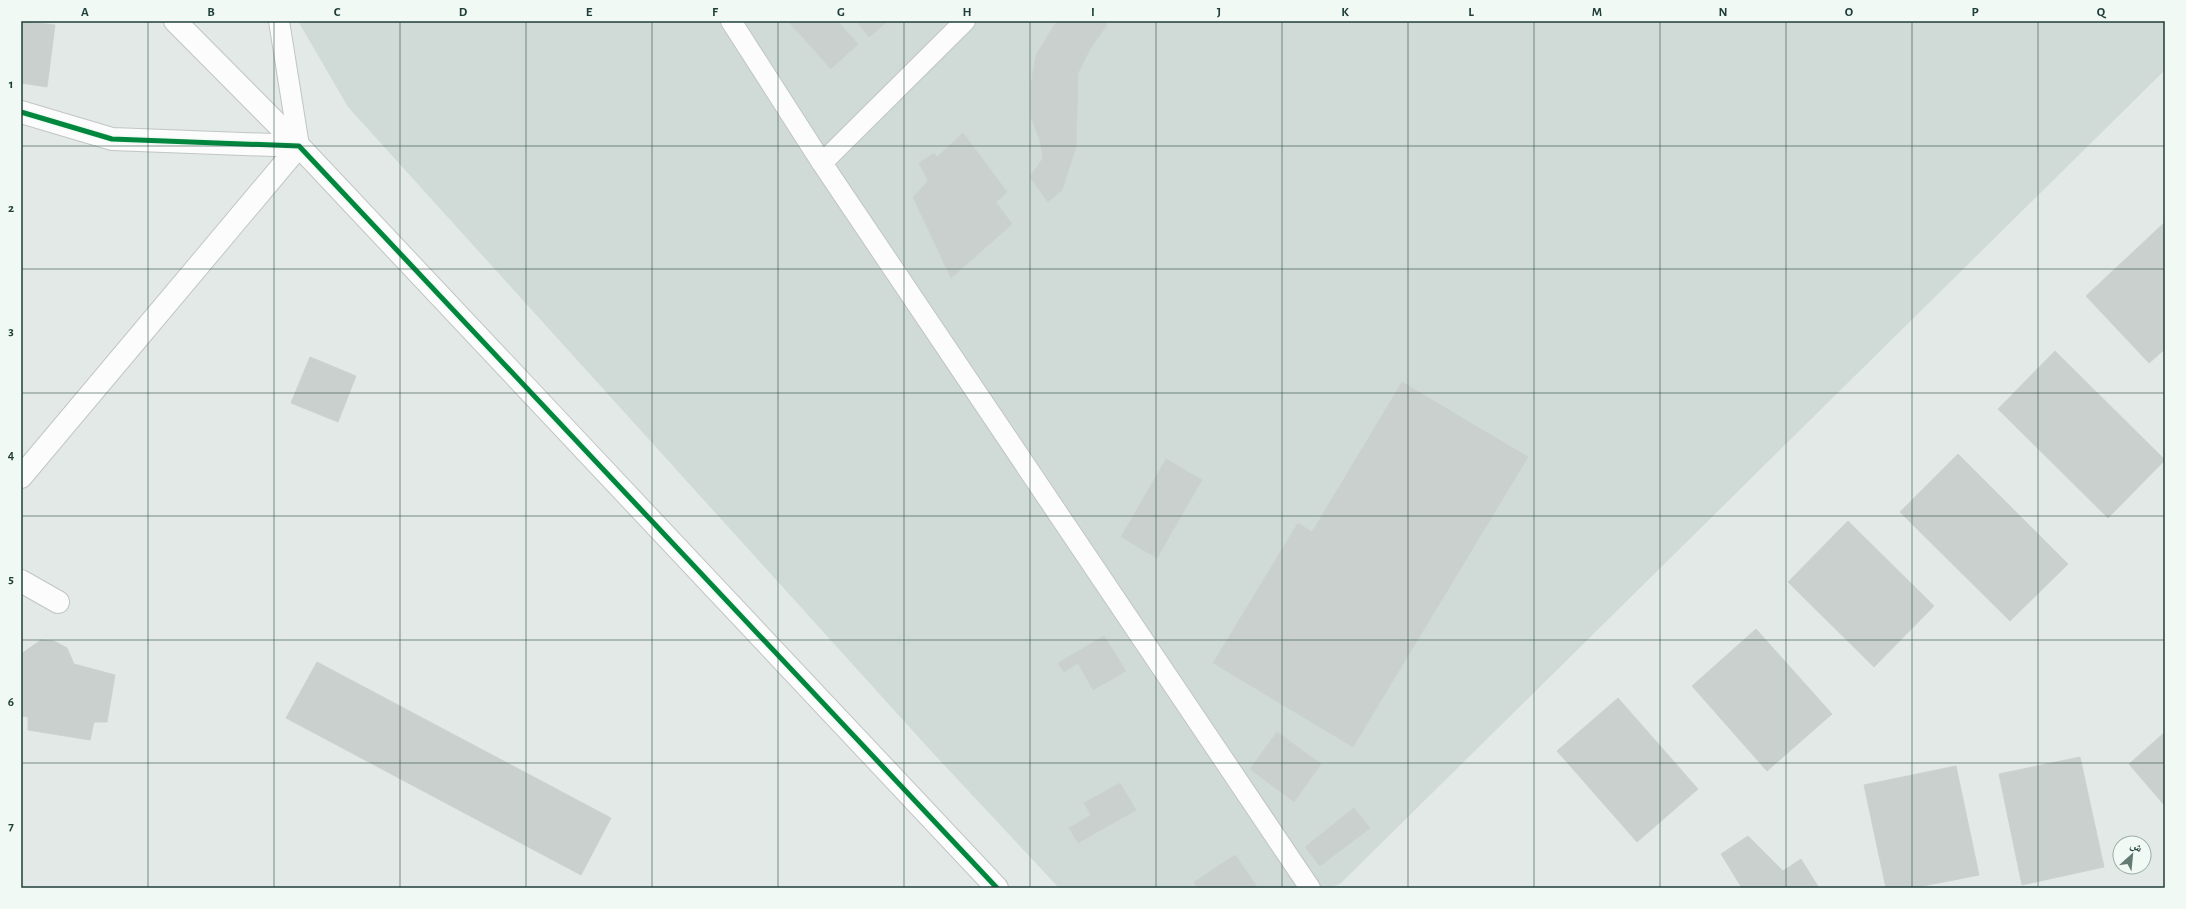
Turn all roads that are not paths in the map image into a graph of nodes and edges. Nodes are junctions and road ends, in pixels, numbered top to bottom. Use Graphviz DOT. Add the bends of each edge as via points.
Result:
graph roads {
  1 [pos="175,21"];
  2 [pos="196,21"];
  3 [pos="279,21"];
  4 [pos="732,21"];
  5 [pos="965,21"];
  6 [pos="211,58"];
  7 [pos="21,112"];
  8 [pos="299,146"];
  9 [pos="822,163"];
  10 [pos="21,478"];
  11 [pos="21,581"];
  12 [pos="58,602"];
  13 [pos="997,888"];
  14 [pos="1310,888"];
  1 -- 6 [label="street"];
  2 -- 6 [label="street"];
  3 -- 8 [label="lane"];
  4 -- 9 [label="lane"];
  5 -- 9 [label="lane"];
  6 -- 8 [label="street"];
  7 -- 8 [label="street" via="112,139"];
  8 -- 10 [label="street"];
  8 -- 13 [label="street"];
  9 -- 14 [label="lane"];
  11 -- 12 [label="street"];
}
